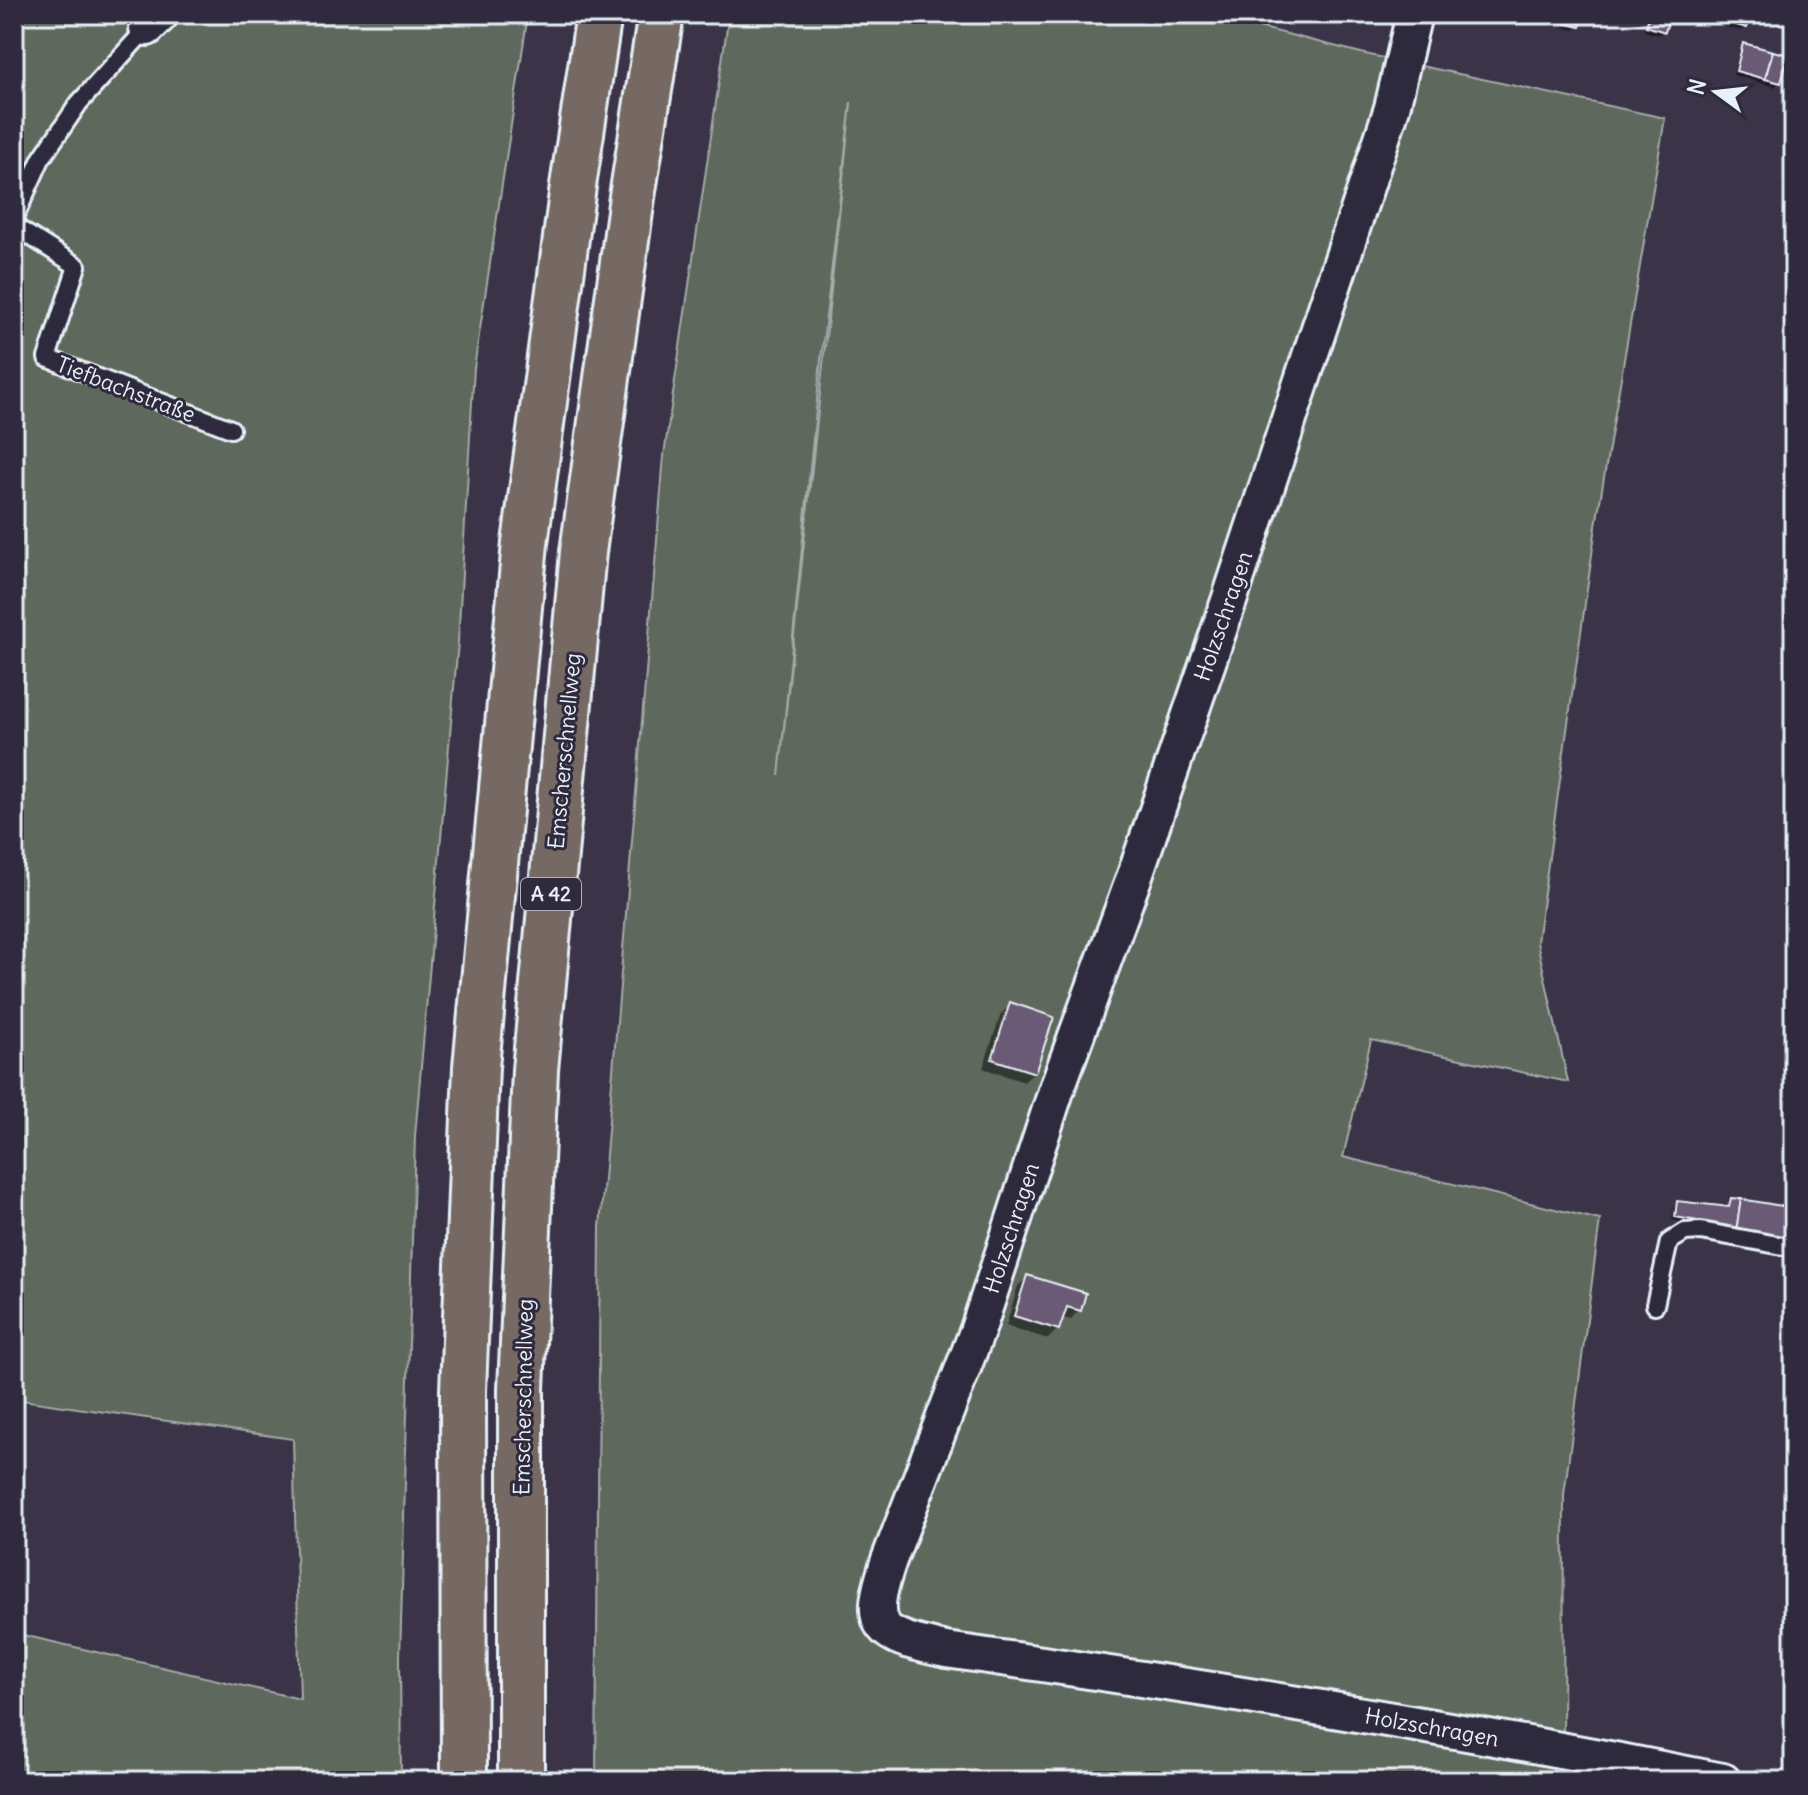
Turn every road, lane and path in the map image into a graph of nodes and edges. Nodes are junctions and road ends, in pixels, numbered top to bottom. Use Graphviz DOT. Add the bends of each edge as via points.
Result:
graph roads {
  1 [pos="599,14"];
  2 [pos="661,14"];
  3 [pos="1414,14"];
  4 [pos="154,21"];
  5 [pos="14,219"];
  6 [pos="14,226"];
  7 [pos="231,429"];
  8 [pos="1794,1248"];
  9 [pos="1655,1305"];
  10 [pos="464,1781"];
  11 [pos="521,1781"];
  12 [pos="1723,1781"];
  1 -- 10 [label="highway, A 42" via="525,543 476,1067 463,1391"];
  2 -- 11 [label="highway, Emscherschnellweg / A 42" via="583,552 535,1070 521,1389"];
  3 -- 12 [label="street, Holzschragen" via="1392,108 1230,598 876,1608 892,1634 946,1650 1178,1683"];
  4 -- 5 [label="lane" via="79,103 41,159"];
  6 -- 7 [label="lane, Tiefbachstraße" via="77,266 47,358"];
  8 -- 9 [label="lane" via="1701,1231 1676,1236 1669,1242"];
}
